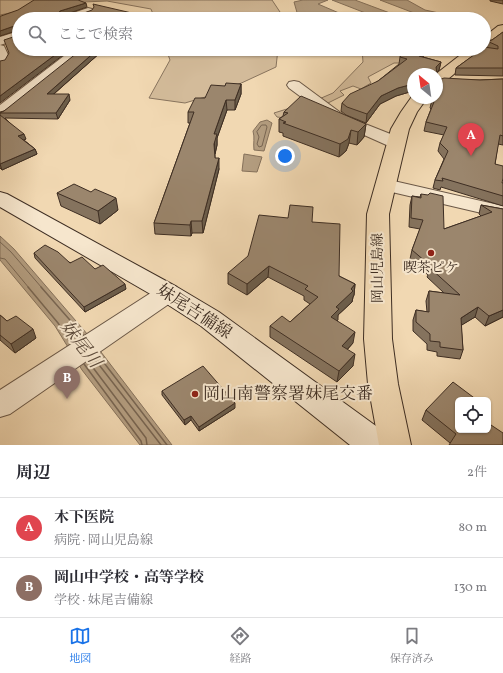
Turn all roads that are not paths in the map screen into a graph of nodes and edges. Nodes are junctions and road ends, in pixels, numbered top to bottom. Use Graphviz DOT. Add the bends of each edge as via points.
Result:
graph roads {
  1 [pos="88,11"];
  2 [pos="85,12"];
  3 [pos="503,28"];
  4 [pos="491,37"];
  5 [pos="12,38"];
  6 [pos="0,42"];
  7 [pos="0,49"];
  8 [pos="72,56"];
  9 [pos="468,56"];
  10 [pos="0,60"];
  11 [pos="443,76"];
  12 [pos="443,81"];
  13 [pos="458,81"];
  14 [pos="294,85"];
  15 [pos="415,104"];
  16 [pos="0,112"];
  17 [pos="397,142"];
  18 [pos="385,185"];
  19 [pos="0,198"];
  20 [pos="503,212"];
  21 [pos="168,293"];
  22 [pos="0,405"];
  23 [pos="375,445"];
  24 [pos="395,445"];
  1 -- 2 [label="street"];
  3 -- 4 [label="main road"];
  5 -- 6 [label="street"];
  7 -- 10 [label="street" via="3,57"];
  8 -- 16 [label="street"];
  9 -- 11 [label="main road"];
  12 -- 13 [label="street"];
  14 -- 17 [label="street" via="340,119"];
  15 -- 17 [label="main road, 岡山児島線" via="400,129"];
  17 -- 18 [label="main road, 岡山児島線"];
  18 -- 20 [label="street"];
  18 -- 24 [label="main road, 岡山児島線" via="378,214 378,339"];
  19 -- 21 [label="main road, 妹尾吉備線"];
  21 -- 22 [label="street"];
  21 -- 23 [label="main road, 妹尾吉備線" via="210,319"];
}
